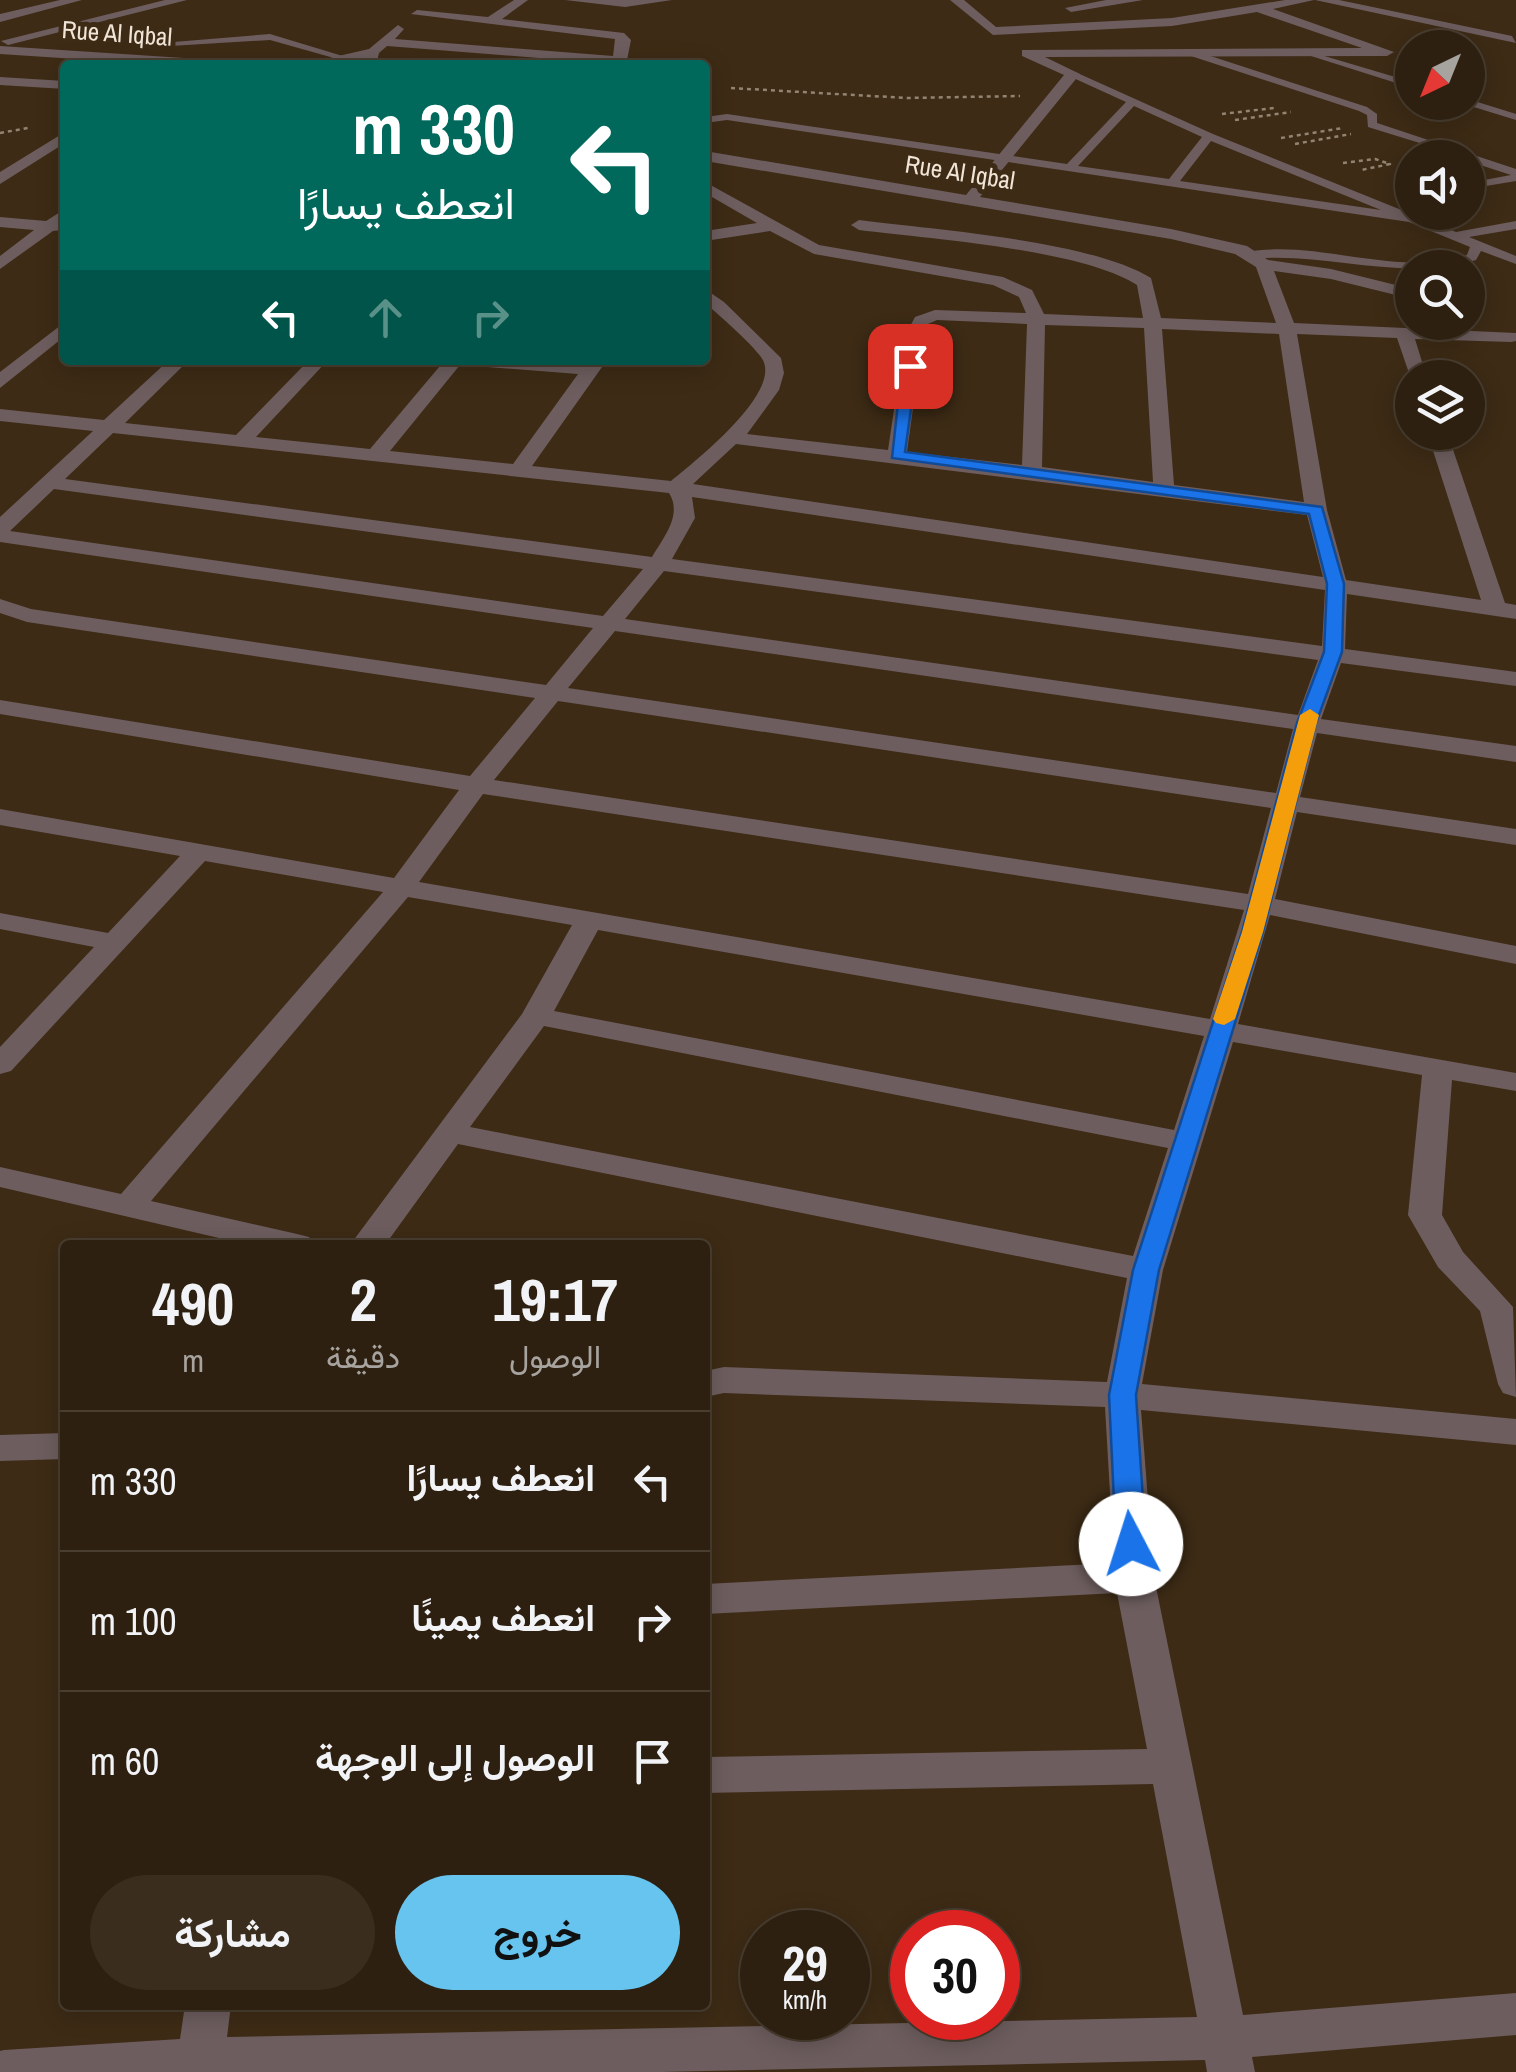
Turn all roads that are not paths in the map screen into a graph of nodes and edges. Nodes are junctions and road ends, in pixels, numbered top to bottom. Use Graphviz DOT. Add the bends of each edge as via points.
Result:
graph roads {
  1 [pos="76,0"];
  2 [pos="181,0"];
  3 [pos="430,0"];
  4 [pos="522,0"];
  5 [pos="571,0"];
  6 [pos="666,0"];
  7 [pos="956,0"];
  8 [pos="1137,0"];
  9 [pos="1308,0"];
  10 [pos="1322,0"];
  11 [pos="1050,10"];
  12 [pos="1262,10"];
  13 [pos="971,12"];
  14 [pos="992,12"];
  15 [pos="417,14"];
  16 [pos="0,18"];
  17 [pos="1215,18"];
  18 [pos="490,21"];
  19 [pos="1234,24"];
  20 [pos="993,31"];
  21 [pos="1268,35"];
  22 [pos="1512,40"];
  23 [pos="386,42"];
  24 [pos="154,44"];
  25 [pos="0,46"];
  26 [pos="1027,53"];
  27 [pos="1195,54"];
  28 [pos="1315,54"];
  29 [pos="341,56"];
  30 [pos="371,58"];
  31 [pos="98,60"];
  32 [pos="325,60"];
  33 [pos="585,60"];
  34 [pos="619,60"];
  35 [pos="1074,74"];
  36 [pos="1395,80"];
  37 [pos="2,82"];
  38 [pos="60,85"];
  39 [pos="1134,100"];
  40 [pos="1485,107"];
  41 [pos="1516,117"];
  42 [pos="710,120"];
  43 [pos="1208,136"];
  44 [pos="60,139"];
  45 [pos="710,157"];
  46 [pos="1003,160"];
  47 [pos="1068,169"];
  48 [pos="1516,175"];
  49 [pos="0,179"];
  50 [pos="1485,182"];
  51 [pos="1172,184"];
  52 [pos="710,190"];
  53 [pos="971,199"];
  54 [pos="1394,200"];
  55 [pos="1375,204"];
  56 [pos="876,206"];
  57 [pos="1395,212"];
  58 [pos="1395,216"];
  59 [pos="0,222"];
  60 [pos="771,226"];
  61 [pos="1516,226"];
  62 [pos="57,227"];
  63 [pos="1440,230"];
  64 [pos="710,235"];
  65 [pos="1456,236"];
  66 [pos="1477,245"];
  67 [pos="837,255"];
  68 [pos="1256,259"];
  69 [pos="1516,260"];
  70 [pos="0,264"];
  71 [pos="1395,290"];
  72 [pos="710,299"];
  73 [pos="1036,316"];
  74 [pos="1151,320"];
  75 [pos="1485,325"];
  76 [pos="1286,328"];
  77 [pos="60,331"];
  78 [pos="1395,333"];
  79 [pos="1481,340"];
  80 [pos="1514,343"];
  81 [pos="175,365"];
  82 [pos="314,365"];
  83 [pos="451,365"];
  84 [pos="596,365"];
  85 [pos="0,382"];
  86 [pos="0,416"];
  87 [pos="109,428"];
  88 [pos="733,438"];
  89 [pos="241,441"];
  90 [pos="1443,450"];
  91 [pos="897,455"];
  92 [pos="375,456"];
  93 [pos="519,471"];
  94 [pos="1032,472"];
  95 [pos="52,483"];
  96 [pos="676,488"];
  97 [pos="1164,490"];
  98 [pos="1316,510"];
  99 [pos="0,533"];
  100 [pos="660,562"];
  101 [pos="1336,584"];
  102 [pos="0,606"];
  103 [pos="1505,610"];
  104 [pos="608,624"];
  105 [pos="1333,652"];
  106 [pos="1516,679"];
  107 [pos="550,696"];
  108 [pos="0,708"];
  109 [pos="1307,723"];
  110 [pos="1516,754"];
  111 [pos="476,785"];
  112 [pos="1288,801"];
  113 [pos="0,817"];
  114 [pos="1516,837"];
  115 [pos="198,853"];
  116 [pos="400,888"];
  117 [pos="1258,904"];
  118 [pos="0,921"];
  119 [pos="590,922"];
  120 [pos="117,943"];
  121 [pos="1516,955"];
  122 [pos="536,1016"];
  123 [pos="1220,1030"];
  124 [pos="7,1050"];
  125 [pos="1438,1068"];
  126 [pos="1516,1082"];
  127 [pos="451,1133"];
  128 [pos="1186,1142"];
  129 [pos="0,1177"];
  130 [pos="128,1207"];
  131 [pos="275,1240"];
  132 [pos="371,1240"];
  133 [pos="1146,1270"];
  134 [pos="1506,1298"];
  135 [pos="711,1378"];
  136 [pos="1516,1384"];
  137 [pos="1122,1395"];
  138 [pos="1516,1432"];
  139 [pos="60,1446"];
  140 [pos="0,1448"];
  141 [pos="1134,1576"];
  142 [pos="710,1599"];
  143 [pos="1168,1766"];
  144 [pos="710,1775"];
  145 [pos="207,2010"];
  146 [pos="1516,2014"];
  147 [pos="1228,2055"];
  148 [pos="200,2066"];
  149 [pos="4,2072"];
  1 -- 16 [label="street"];
  2 -- 25 [label="street"];
  3 -- 15 [label="street"];
  4 -- 18 [label="street"];
  5 -- 6 [label="street"];
  7 -- 13 [label="street"];
  8 -- 11 [label="street"];
  9 -- 12 [label="street"];
  10 -- 22 [label="street"];
  12 -- 17 [label="street"];
  12 -- 28 [label="street" via="1387,52"];
  13 -- 14 [label="street"];
  13 -- 20 [label="street"];
  15 -- 18 [label="street"];
  15 -- 23 [label="street"];
  17 -- 19 [label="street"];
  17 -- 20 [label="street"];
  18 -- 34 [label="street" via="620,36"];
  20 -- 26 [label="street"];
  21 -- 28 [label="street"];
  23 -- 30 [label="street"];
  23 -- 33 [label="street"];
  24 -- 29 [label="lane" via="270,36"];
  25 -- 31 [label="street, Rue Al Iqbal"];
  26 -- 27 [label="street"];
  26 -- 35 [label="street"];
  27 -- 28 [label="street"];
  27 -- 48 [label="lane" via="1363,109 1372,114 1372,125"];
  28 -- 36 [label="lane"];
  29 -- 30 [label="street"];
  29 -- 32 [label="street"];
  35 -- 39 [label="lane"];
  35 -- 46 [label="street"];
  37 -- 38 [label="street"];
  39 -- 43 [label="lane"];
  39 -- 47 [label="lane"];
  40 -- 41 [label="lane"];
  42 -- 46 [label="lane"];
  43 -- 51 [label="lane"];
  43 -- 55 [label="lane"];
  44 -- 49 [label="street"];
  45 -- 56 [label="street, Rue Al Iqbal"];
  46 -- 47 [label="lane"];
  46 -- 53 [label="street"];
  47 -- 51 [label="lane"];
  48 -- 50 [label="lane"];
  51 -- 58 [label="lane"];
  52 -- 60 [label="street"];
  53 -- 56 [label="street, Rue Al Iqbal"];
  53 -- 68 [label="street, Rue Al Iqbal" via="1207,242"];
  54 -- 55 [label="lane"];
  55 -- 57 [label="lane"];
  56 -- 67 [label="street"];
  56 -- 74 [label="street" via="1119,267 1144,281"];
  59 -- 62 [label="street"];
  60 -- 64 [label="street"];
  60 -- 67 [label="street"];
  61 -- 65 [label="lane"];
  62 -- 70 [label="street"];
  63 -- 65 [label="lane"];
  65 -- 66 [label="lane"];
  66 -- 68 [label="lane" via="1462,261 1432,265 1291,250"];
  66 -- 69 [label="lane"];
  67 -- 73 [label="street" via="997,280 1026,294"];
  68 -- 71 [label="street, Rue Al Iqbal"];
  68 -- 76 [label="street"];
  72 -- 88 [label="street" via="772,358 776,372"];
  73 -- 74 [label="street"];
  73 -- 91 [label="street" via="950,313 920,320"];
  73 -- 94 [label="street"];
  74 -- 76 [label="street"];
  74 -- 97 [label="street"];
  75 -- 80 [label="street"];
  76 -- 78 [label="street"];
  76 -- 98 [label="street"];
  77 -- 85 [label="street"];
  79 -- 80 [label="street"];
  81 -- 87 [label="street"];
  82 -- 89 [label="street"];
  83 -- 92 [label="street"];
  84 -- 93 [label="street"];
  86 -- 87 [label="street"];
  87 -- 89 [label="street"];
  87 -- 95 [label="street"];
  88 -- 91 [label="street"];
  88 -- 96 [label="street"];
  89 -- 92 [label="street"];
  90 -- 103 [label="street"];
  91 -- 94 [label="street"];
  92 -- 93 [label="street"];
  93 -- 96 [label="street"];
  94 -- 97 [label="street"];
  95 -- 99 [label="street"];
  95 -- 100 [label="street"];
  96 -- 100 [label="street" via="685,502 684,518"];
  96 -- 101 [label="street"];
  97 -- 98 [label="street"];
  98 -- 101 [label="street"];
  99 -- 104 [label="street"];
  100 -- 104 [label="street"];
  100 -- 105 [label="street"];
  101 -- 103 [label="street"];
  101 -- 105 [label="street"];
  102 -- 107 [label="street" via="27,616"];
  104 -- 107 [label="street"];
  104 -- 109 [label="street"];
  105 -- 106 [label="street"];
  105 -- 109 [label="street"];
  107 -- 111 [label="street"];
  107 -- 112 [label="street"];
  108 -- 111 [label="street"];
  109 -- 110 [label="street"];
  109 -- 112 [label="street"];
  111 -- 116 [label="street"];
  111 -- 117 [label="street"];
  112 -- 114 [label="street"];
  112 -- 117 [label="street"];
  113 -- 115 [label="street"];
  115 -- 116 [label="street"];
  115 -- 120 [label="street"];
  116 -- 119 [label="street"];
  116 -- 130 [label="street"];
  117 -- 121 [label="street"];
  117 -- 123 [label="street"];
  118 -- 120 [label="street"];
  119 -- 122 [label="street"];
  119 -- 123 [label="street"];
  120 -- 124 [label="street"];
  122 -- 127 [label="street"];
  122 -- 128 [label="street"];
  123 -- 125 [label="street"];
  123 -- 128 [label="street"];
  125 -- 126 [label="street"];
  125 -- 134 [label="street" via="1425,1215 1450,1259"];
  127 -- 132 [label="street"];
  127 -- 133 [label="street"];
  128 -- 133 [label="street"];
  129 -- 130 [label="street"];
  130 -- 131 [label="street"];
  133 -- 137 [label="street"];
  134 -- 136 [label="street"];
  135 -- 137 [label="street"];
  137 -- 138 [label="street"];
  137 -- 141 [label="street"];
  139 -- 140 [label="street"];
  141 -- 142 [label="street"];
  141 -- 143 [label="street"];
  143 -- 144 [label="street"];
  143 -- 147 [label="street"];
  145 -- 148 [label="street"];
  146 -- 147 [label="street"];
  147 -- 148 [label="street"];
  148 -- 149 [label="street"];
}
